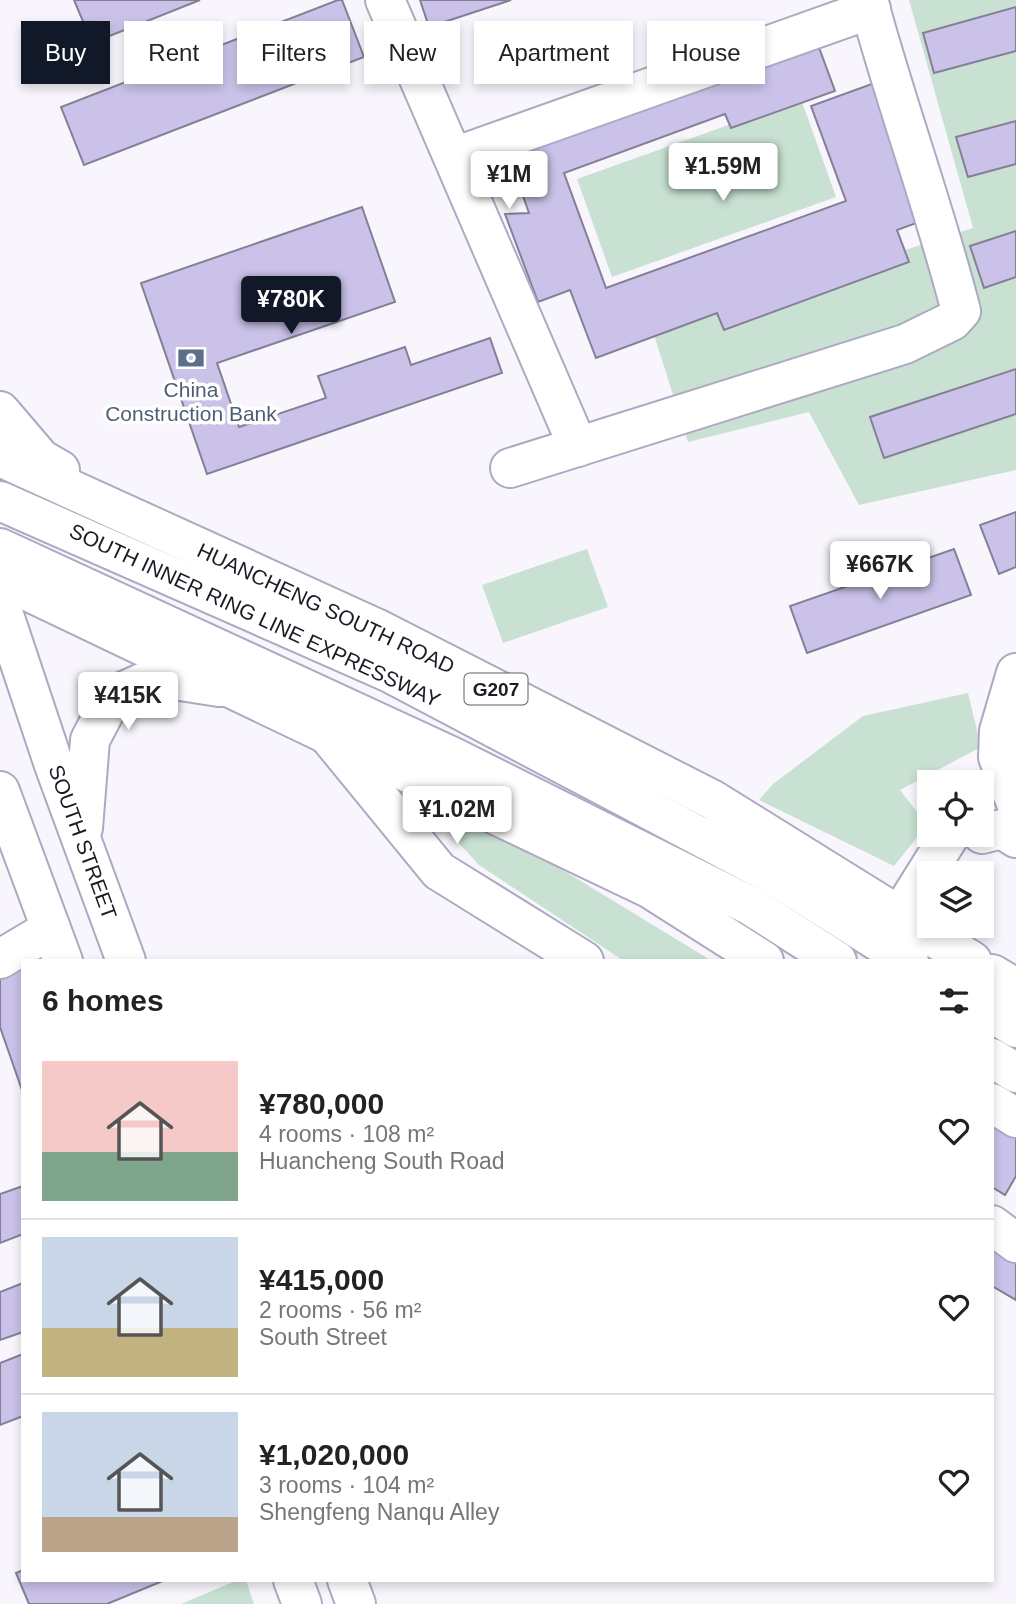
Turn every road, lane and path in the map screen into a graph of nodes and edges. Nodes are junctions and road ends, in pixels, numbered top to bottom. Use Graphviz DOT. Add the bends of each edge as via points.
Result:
graph roads {
  1 [pos="385,0"];
  2 [pos="869,5"];
  3 [pos="454,157"];
  4 [pos="0,411"];
  5 [pos="578,447"];
  6 [pos="0,457"];
  7 [pos="510,468"];
  8 [pos="0,501"];
  9 [pos="0,548"];
  10 [pos="206,551"];
  11 [pos="0,578"];
  12 [pos="0,603"];
  13 [pos="1016,673"];
  14 [pos="231,689"];
  15 [pos="327,734"];
  16 [pos="990,770"];
  17 [pos="994,775"];
  18 [pos="0,791"];
  19 [pos="1016,803"];
  20 [pos="994,831"];
  21 [pos="83,837"];
  22 [pos="1016,838"];
  23 [pos="960,847"];
  24 [pos="939,861"];
  25 [pos="917,888"];
  26 [pos="900,915"];
  27 [pos="57,945"];
  28 [pos="0,959"];
  29 [pos="125,959"];
  30 [pos="581,959"];
  31 [pos="761,959"];
  32 [pos="834,959"];
  33 [pos="906,959"];
  34 [pos="969,959"];
  35 [pos="994,975"];
  36 [pos="1016,988"];
  37 [pos="994,1014"];
  38 [pos="1016,1028"];
  39 [pos="994,1059"];
  40 [pos="1016,1073"];
  41 [pos="994,1104"];
  42 [pos="1016,1118"];
  43 [pos="994,1226"];
  44 [pos="1016,1243"];
  45 [pos="294,1582"];
  46 [pos="348,1582"];
  47 [pos="302,1604"];
  48 [pos="356,1604"];
  1 -- 3 [label="main road"];
  2 -- 3 [label="main road"];
  2 -- 5 [label="main road" via="939,225 961,311 952,321 905,344"];
  3 -- 5 [label="main road"];
  4 -- 10 [label="main road" via="41,459"];
  5 -- 7 [label="main road"];
  6 -- 10 [label="main road, HUANCHENG SOUTH ROAD / G207"];
  8 -- 33 [label="main road, SOUTH INNER RING LINE EXPRESSWAY / G207" via="388,672 771,874"];
  9 -- 32 [label="main road" via="451,756 751,906"];
  10 -- 26 [label="main road, HUANCHENG SOUTH ROAD / G207" via="376,628 713,800"];
  11 -- 14 [label="main road"];
  12 -- 21 [label="main road, SOUTH STREET"];
  13 -- 16 [label="main road"];
  14 -- 15 [label="main road"];
  14 -- 21 [label="main road" via="155,677 113,696 90,740"];
  15 -- 30 [label="main road" via="439,871"];
  15 -- 31 [label="main road" via="649,888"];
  17 -- 19 [label="main road"];
  18 -- 27 [label="main road"];
  20 -- 22 [label="main road" via="1002,829"];
  21 -- 29 [label="main road, SOUTH STREET"];
  23 -- 24 [label="main road"];
  25 -- 26 [label="main road"];
  26 -- 34 [label="main road, HUANCHENG SOUTH ROAD / G207"];
  27 -- 28 [label="main road"];
  35 -- 36 [label="main road"];
  37 -- 38 [label="main road"];
  39 -- 40 [label="main road"];
  41 -- 42 [label="main road"];
  43 -- 44 [label="main road"];
  45 -- 47 [label="main road"];
  46 -- 48 [label="main road"];
}
